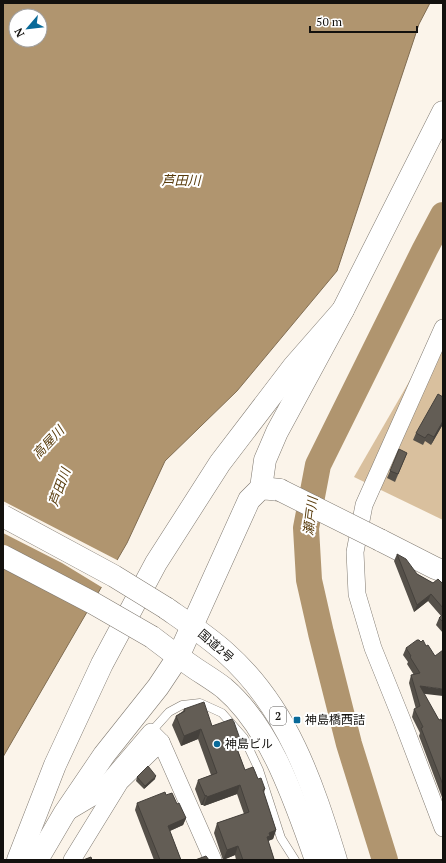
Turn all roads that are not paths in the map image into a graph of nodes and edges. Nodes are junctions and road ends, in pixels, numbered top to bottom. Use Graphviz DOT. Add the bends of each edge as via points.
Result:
graph roads {
  1 [pos="443,112"];
  2 [pos="343,310"];
  3 [pos="443,328"];
  4 [pos="281,384"];
  5 [pos="285,416"];
  6 [pos="270,489"];
  7 [pos="3,516"];
  8 [pos="3,556"];
  9 [pos="443,570"];
  10 [pos="193,626"];
  11 [pos="178,657"];
  12 [pos="156,737"];
  13 [pos="64,814"];
  14 [pos="443,828"];
  15 [pos="18,860"];
  16 [pos="34,860"];
  17 [pos="72,860"];
  18 [pos="213,860"];
  19 [pos="295,860"];
  20 [pos="316,860"];
  21 [pos="336,860"];
  1 -- 2 [label="main road"];
  2 -- 4 [label="main road"];
  2 -- 5 [label="main road"];
  3 -- 14 [label="street" via="364,505 355,552 357,594 372,648"];
  4 -- 5 [label="main road" via="286,394"];
  4 -- 15 [label="main road" via="220,463 156,563 102,664 55,765"];
  5 -- 6 [label="main road" via="265,460"];
  6 -- 9 [label="main road, bridge"];
  6 -- 10 [label="main road" via="249,500"];
  7 -- 10 [label="main road, 国道2号 / 2, bridge" via="107,572"];
  8 -- 11 [label="main road, 2, bridge" via="152,637"];
  10 -- 11 [label="main road"];
  10 -- 21 [label="main road, 国道2号 / 2" via="249,676 288,731 311,783"];
  11 -- 13 [label="main road" via="158,687 104,755"];
  11 -- 20 [label="main road, 2" via="224,688 244,709 262,735 298,811"];
  12 -- 13 [label="street" via="98,794"];
  12 -- 17 [label="street" via="120,782"];
  12 -- 18 [label="street"];
  12 -- 19 [label="lane" via="169,712 182,705 200,703 222,713 244,738 259,770 281,838"];
  13 -- 16 [label="main road" via="40,855"];
}
